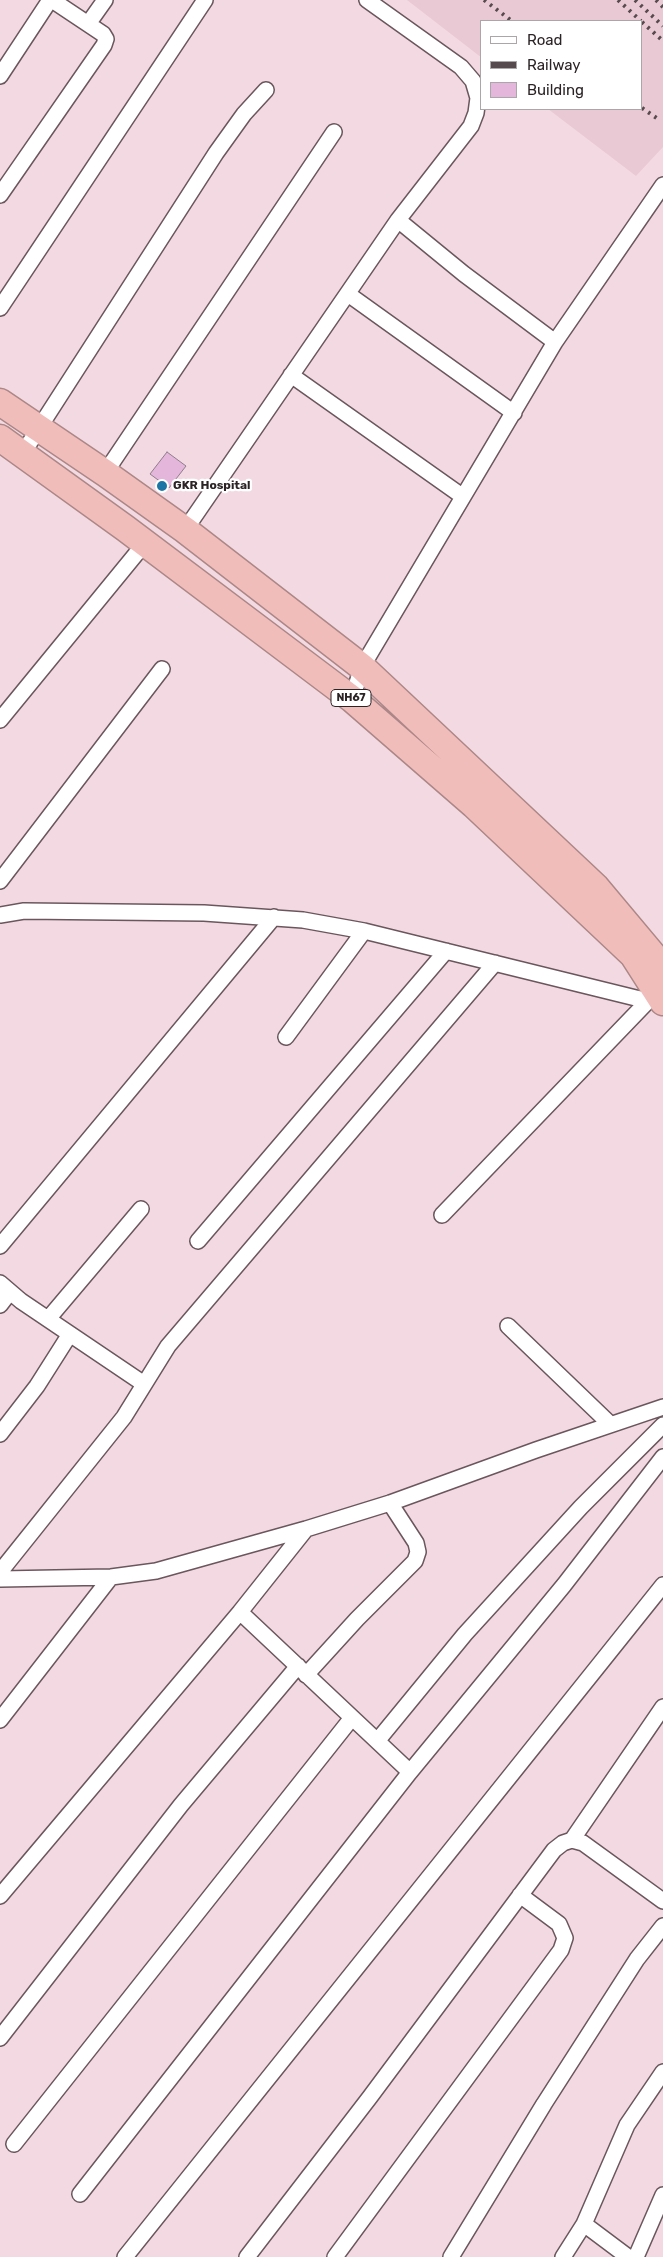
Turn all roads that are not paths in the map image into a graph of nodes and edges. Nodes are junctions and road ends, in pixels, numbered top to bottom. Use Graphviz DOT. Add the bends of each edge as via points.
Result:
graph roads {
  1 [pos="51,0"];
  2 [pos="106,0"];
  3 [pos="205,0"];
  4 [pos="367,0"];
  5 [pos="88,24"];
  6 [pos="0,76"];
  7 [pos="266,90"];
  8 [pos="334,132"];
  9 [pos="663,185"];
  10 [pos="0,195"];
  11 [pos="398,220"];
  12 [pos="348,294"];
  13 [pos="0,308"];
  14 [pos="555,342"];
  15 [pos="291,375"];
  16 [pos="0,402"];
  17 [pos="514,413"];
  18 [pos="39,429"];
  19 [pos="0,438"];
  20 [pos="23,453"];
  21 [pos="105,473"];
  22 [pos="462,496"];
  23 [pos="185,530"];
  24 [pos="145,544"];
  25 [pos="362,667"];
  26 [pos="162,669"];
  27 [pos="352,699"];
  28 [pos="0,720"];
  29 [pos="0,881"];
  30 [pos="0,915"];
  31 [pos="274,917"];
  32 [pos="364,931"];
  33 [pos="446,950"];
  34 [pos="495,963"];
  35 [pos="663,968"];
  36 [pos="658,998"];
  37 [pos="286,1037"];
  38 [pos="141,1209"];
  39 [pos="442,1215"];
  40 [pos="198,1241"];
  41 [pos="0,1246"];
  42 [pos="5,1287"];
  43 [pos="0,1305"];
  44 [pos="48,1319"];
  45 [pos="508,1326"];
  46 [pos="70,1334"];
  47 [pos="144,1384"];
  48 [pos="663,1407"];
  49 [pos="610,1424"];
  50 [pos="663,1425"];
  51 [pos="0,1434"];
  52 [pos="663,1456"];
  53 [pos="390,1503"];
  54 [pos="306,1529"];
  55 [pos="0,1572"];
  56 [pos="111,1577"];
  57 [pos="0,1579"];
  58 [pos="663,1585"];
  59 [pos="240,1612"];
  60 [pos="302,1670"];
  61 [pos="663,1707"];
  62 [pos="352,1719"];
  63 [pos="0,1720"];
  64 [pos="378,1740"];
  65 [pos="410,1772"];
  66 [pos="572,1840"];
  67 [pos="520,1895"];
  68 [pos="0,1896"];
  69 [pos="663,1901"];
  70 [pos="663,1926"];
  71 [pos="0,2038"];
  72 [pos="663,2072"];
  73 [pos="14,2144"];
  74 [pos="80,2194"];
  75 [pos="663,2195"];
  76 [pos="584,2224"];
  77 [pos="125,2257"];
  78 [pos="247,2257"];
  79 [pos="335,2257"];
  80 [pos="451,2257"];
  81 [pos="563,2257"];
  82 [pos="628,2257"];
  83 [pos="636,2257"];
  1 -- 5 [label="street"];
  1 -- 6 [label="street"];
  2 -- 5 [label="street"];
  3 -- 13 [label="street"];
  4 -- 11 [label="street" via="461,67 473,81 478,98 471,126"];
  5 -- 10 [label="street" via="103,34 106,39 104,45"];
  7 -- 18 [label="street" via="216,153"];
  8 -- 21 [label="street"];
  9 -- 14 [label="street"];
  11 -- 12 [label="street"];
  11 -- 14 [label="street"];
  12 -- 15 [label="street"];
  12 -- 17 [label="street"];
  14 -- 17 [label="street"];
  15 -- 22 [label="street"];
  15 -- 23 [label="street"];
  16 -- 18 [label="highway, NH67"];
  17 -- 22 [label="street"];
  18 -- 20 [label="street"];
  18 -- 21 [label="highway, NH67"];
  19 -- 20 [label="highway, NH67"];
  20 -- 24 [label="highway, NH67"];
  21 -- 23 [label="highway, NH67"];
  22 -- 25 [label="street"];
  23 -- 25 [label="highway, NH67"];
  24 -- 27 [label="highway, NH67"];
  24 -- 28 [label="street"];
  25 -- 27 [label="street"];
  25 -- 35 [label="highway, NH67" via="596,887"];
  26 -- 29 [label="street"];
  27 -- 36 [label="highway, NH67" via="474,805 633,955"];
  30 -- 31 [label="street" via="24,911"];
  31 -- 32 [label="street"];
  31 -- 41 [label="street"];
  32 -- 33 [label="street"];
  32 -- 37 [label="street"];
  33 -- 34 [label="street"];
  33 -- 40 [label="street"];
  34 -- 36 [label="street"];
  34 -- 47 [label="street" via="168,1346"];
  36 -- 39 [label="street"];
  38 -- 44 [label="street"];
  42 -- 43 [label="street"];
  42 -- 44 [label="street"];
  44 -- 46 [label="street"];
  45 -- 49 [label="street"];
  46 -- 47 [label="street"];
  46 -- 51 [label="street" via="37,1386"];
  47 -- 55 [label="street" via="124,1417"];
  48 -- 49 [label="street"];
  49 -- 53 [label="street"];
  50 -- 64 [label="street" via="581,1507 465,1634"];
  52 -- 65 [label="street" via="552,1600"];
  53 -- 54 [label="street"];
  53 -- 60 [label="street" via="416,1542 415,1562"];
  54 -- 56 [label="street" via="156,1571"];
  54 -- 59 [label="street"];
  56 -- 57 [label="street"];
  56 -- 63 [label="street"];
  58 -- 77 [label="street"];
  59 -- 60 [label="street"];
  59 -- 68 [label="street"];
  60 -- 62 [label="street"];
  60 -- 71 [label="street" via="168,1821"];
  61 -- 66 [label="street"];
  62 -- 64 [label="street"];
  62 -- 73 [label="street"];
  64 -- 65 [label="street"];
  65 -- 74 [label="street"];
  66 -- 67 [label="street" via="563,1842 554,1850"];
  66 -- 69 [label="street" via="591,1848"];
  67 -- 78 [label="street"];
  67 -- 79 [label="street" via="559,1924 565,1938 561,1950"];
  70 -- 80 [label="street" via="632,1967 544,2104"];
  72 -- 76 [label="street" via="627,2125"];
  75 -- 83 [label="street"];
  76 -- 81 [label="street"];
  76 -- 82 [label="street"];
}
